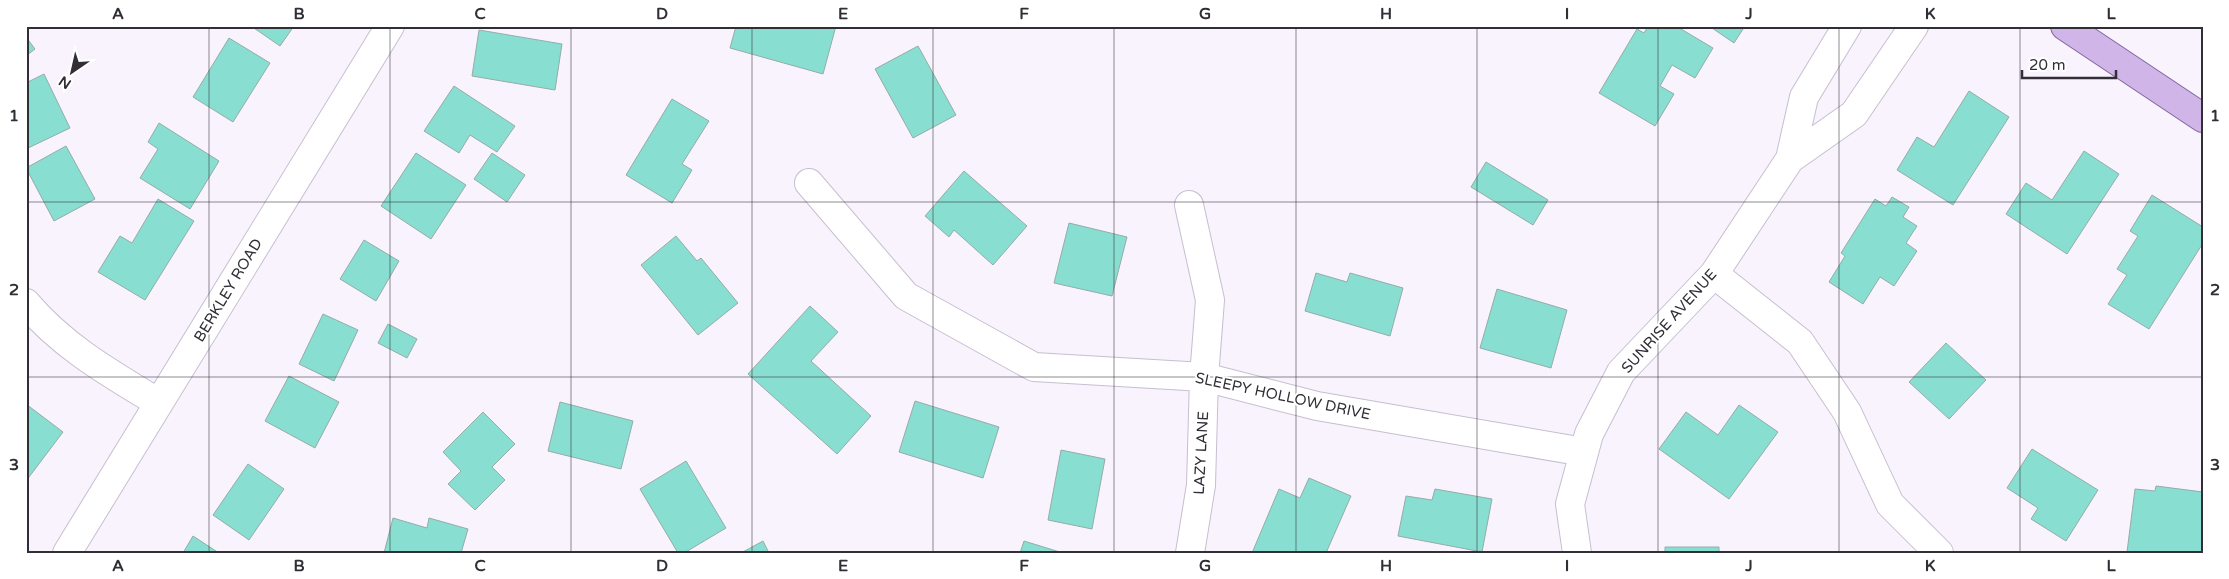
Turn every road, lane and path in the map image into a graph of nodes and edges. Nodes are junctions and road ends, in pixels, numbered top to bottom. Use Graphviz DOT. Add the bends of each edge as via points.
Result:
graph roads {
  1 [pos="390,26"];
  2 [pos="1847,26"];
  3 [pos="1914,26"];
  4 [pos="2065,26"];
  5 [pos="2203,118"];
  6 [pos="1790,159"];
  7 [pos="810,183"];
  8 [pos="1189,205"];
  9 [pos="1714,274"];
  10 [pos="26,304"];
  11 [pos="1204,377"];
  12 [pos="159,403"];
  13 [pos="1584,452"];
  14 [pos="67,553"];
  15 [pos="1190,553"];
  16 [pos="1577,553"];
  17 [pos="1939,553"];
  1 -- 12 [label="street, BERKLEY ROAD"];
  2 -- 6 [label="street, SUNRISE AVENUE" via="1804,97"];
  3 -- 6 [label="street, SUNRISE AVENUE" via="1854,114"];
  4 -- 5 [label="main road"];
  6 -- 9 [label="street, SUNRISE AVENUE"];
  7 -- 11 [label="street, SLEEPY HOLLOW DRIVE" via="906,296 1034,367"];
  8 -- 11 [label="street, LAZY LANE" via="1210,300"];
  9 -- 13 [label="street, SUNRISE AVENUE" via="1621,372 1589,434"];
  9 -- 17 [label="street" via="1800,342 1847,412 1890,504"];
  10 -- 12 [label="street" via="81,355"];
  11 -- 13 [label="street, SLEEPY HOLLOW DRIVE" via="1317,406"];
  11 -- 15 [label="street, LAZY LANE" via="1201,485"];
  12 -- 14 [label="street, BERKLEY ROAD"];
  13 -- 16 [label="street, SUNRISE AVENUE" via="1570,504"];
}
